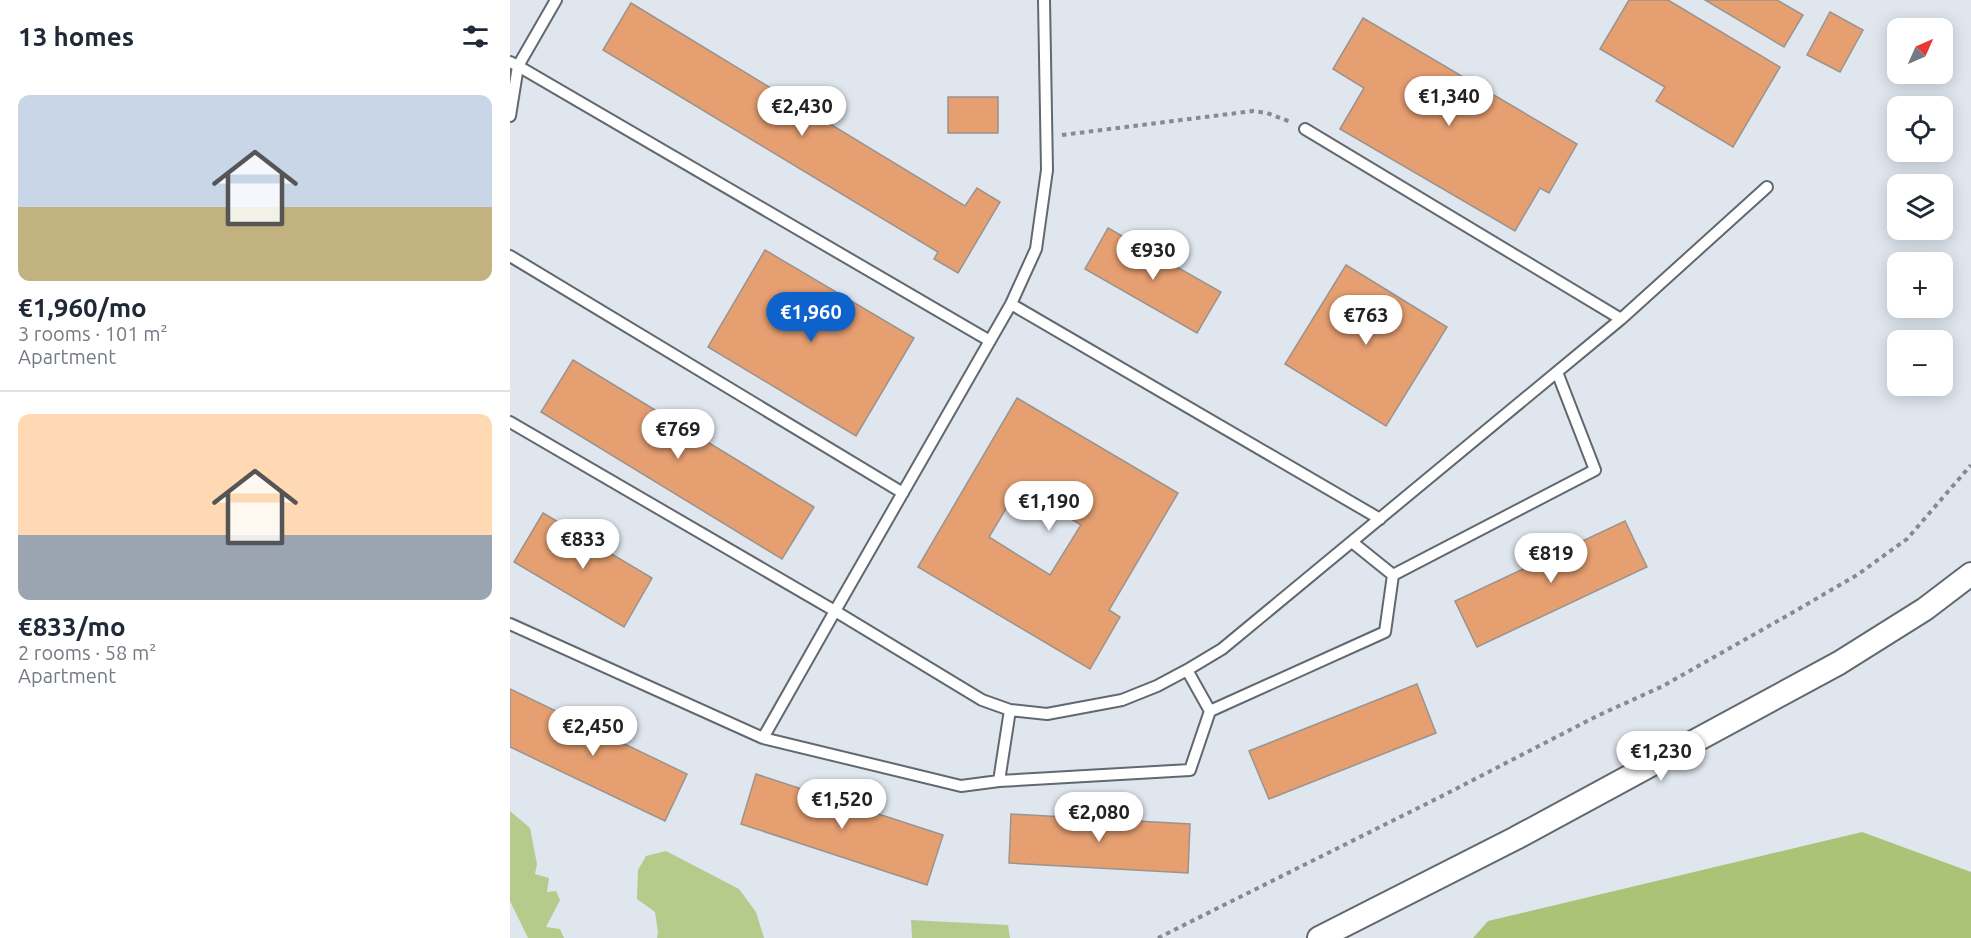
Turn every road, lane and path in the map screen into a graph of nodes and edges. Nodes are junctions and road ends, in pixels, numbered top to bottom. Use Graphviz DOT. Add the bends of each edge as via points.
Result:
graph roads {
  1 [pos="556,0"];
  2 [pos="1044,0"];
  3 [pos="514,64"];
  4 [pos="510,116"];
  5 [pos="1305,129"];
  6 [pos="1047,137"];
  7 [pos="1767,187"];
  8 [pos="510,256"];
  9 [pos="1011,304"];
  10 [pos="1621,319"];
  11 [pos="990,341"];
  12 [pos="1557,372"];
  13 [pos="510,422"];
  14 [pos="1971,465"];
  15 [pos="903,493"];
  16 [pos="1380,519"];
  17 [pos="1352,542"];
  18 [pos="1971,573"];
  19 [pos="1393,575"];
  20 [pos="835,611"];
  21 [pos="510,624"];
  22 [pos="1187,670"];
  23 [pos="1010,710"];
  24 [pos="1210,711"];
  25 [pos="763,738"];
  26 [pos="999,781"];
  27 [pos="1158,938"];
  28 [pos="1319,938"];
  1 -- 3 [label="lane"];
  2 -- 6 [label="lane"];
  3 -- 4 [label="lane"];
  3 -- 11 [label="lane"];
  5 -- 6 [label="path" via="1283,118 1253,111"];
  5 -- 10 [label="lane"];
  6 -- 9 [label="lane" via="1047,170 1036,249"];
  7 -- 10 [label="lane"];
  8 -- 15 [label="lane"];
  9 -- 11 [label="lane"];
  9 -- 16 [label="lane"];
  10 -- 12 [label="lane"];
  11 -- 15 [label="lane"];
  12 -- 16 [label="lane"];
  12 -- 19 [label="lane" via="1595,470"];
  13 -- 20 [label="lane"];
  14 -- 27 [label="path" via="1906,539 1857,575 1790,614 1663,687 1597,716"];
  15 -- 20 [label="lane"];
  16 -- 17 [label="lane"];
  17 -- 19 [label="lane"];
  17 -- 22 [label="lane" via="1222,649"];
  18 -- 28 [label="street" via="1925,609 1839,663 1516,838"];
  19 -- 24 [label="lane" via="1385,632"];
  20 -- 23 [label="lane" via="982,700"];
  20 -- 25 [label="lane"];
  21 -- 25 [label="lane"];
  22 -- 23 [label="lane" via="1122,700 1047,714"];
  22 -- 24 [label="lane"];
  23 -- 26 [label="lane"];
  24 -- 26 [label="lane" via="1190,770"];
  25 -- 26 [label="lane" via="961,786"];
}
